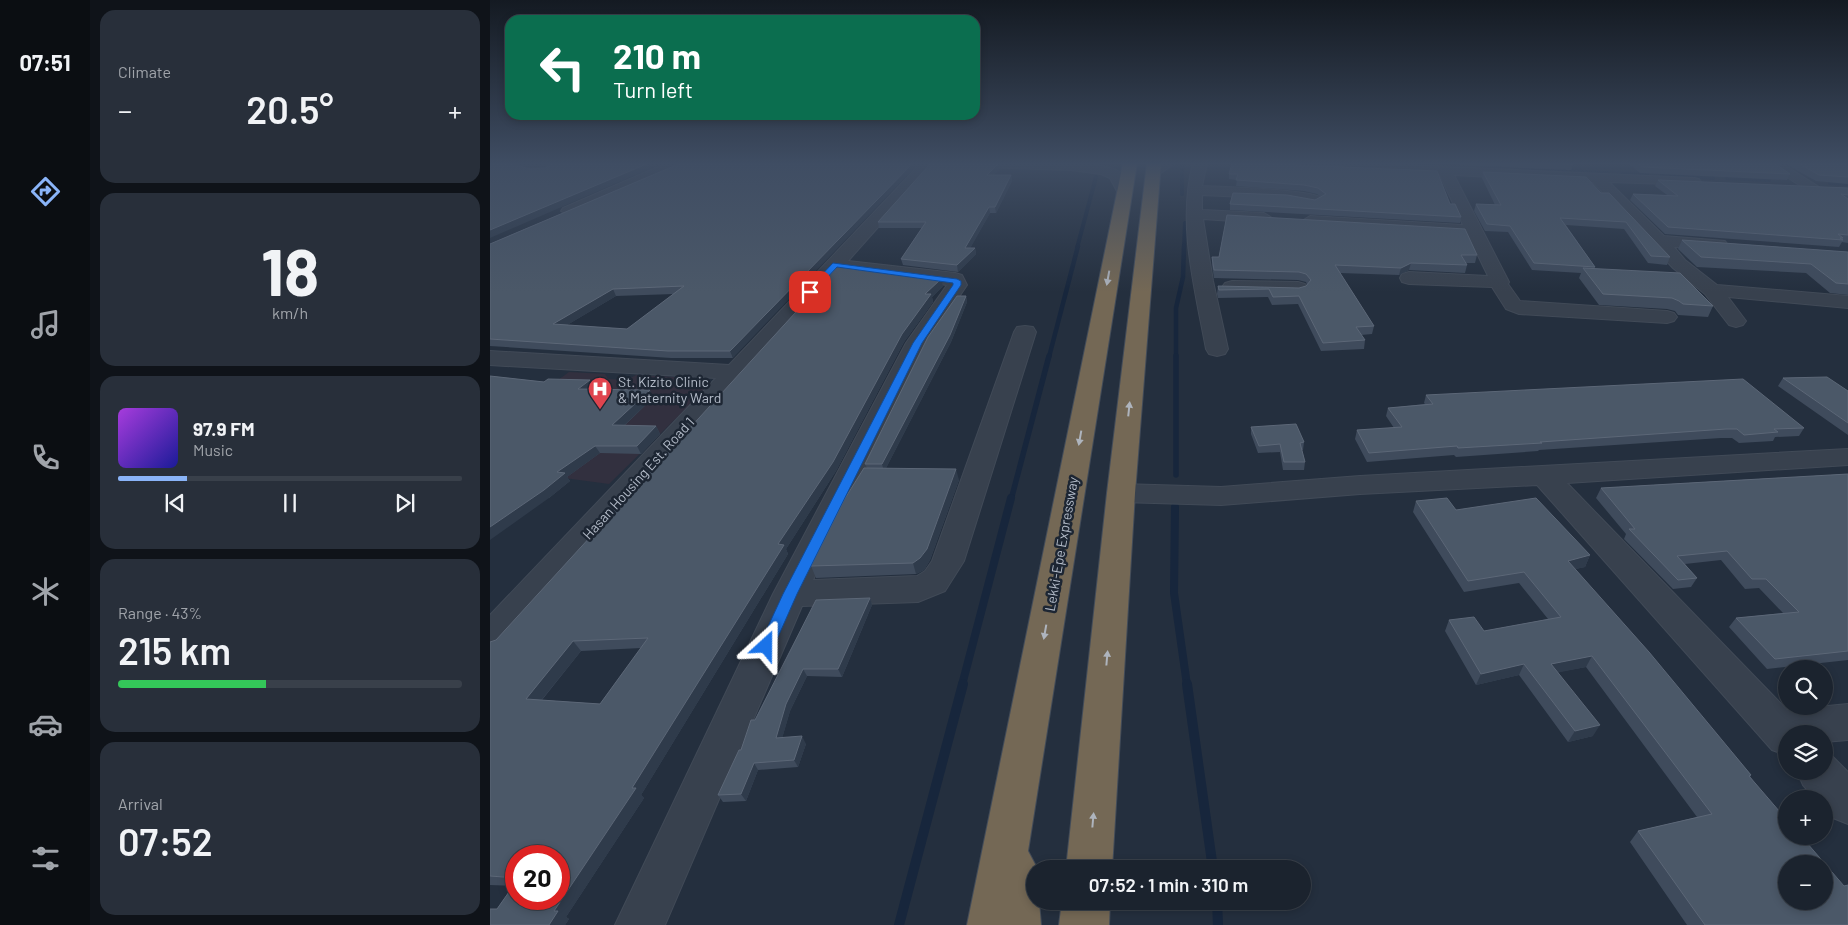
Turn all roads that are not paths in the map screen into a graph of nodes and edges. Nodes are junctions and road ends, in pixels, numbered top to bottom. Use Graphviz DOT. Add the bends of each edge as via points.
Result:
graph roads {
  1 [pos="580,206"];
  2 [pos="889,206"];
  3 [pos="1134,206"];
  4 [pos="1139,206"];
  5 [pos="1196,206"];
  6 [pos="1462,206"];
  7 [pos="1625,206"];
  8 [pos="1196,214"];
  9 [pos="553,218"];
  10 [pos="1275,219"];
  11 [pos="1295,220"];
  12 [pos="1473,230"];
  13 [pos="1659,241"];
  14 [pos="1735,246"];
  15 [pos="835,265"];
  16 [pos="1408,276"];
  17 [pos="1499,284"];
  18 [pos="1205,286"];
  19 [pos="1298,288"];
  20 [pos="1712,290"];
  21 [pos="1848,302"];
  22 [pos="1667,317"];
  23 [pos="1736,321"];
  24 [pos="1025,332"];
  25 [pos="1217,349"];
  26 [pos="490,358"];
  27 [pos="734,372"];
  28 [pos="1848,457"];
  29 [pos="1544,476"];
  30 [pos="1121,493"];
  31 [pos="790,594"];
  32 [pos="490,639"];
  33 [pos="1848,722"];
  34 [pos="1830,725"];
  35 [pos="1778,728"];
  36 [pos="1826,780"];
  37 [pos="1848,804"];
  38 [pos="1013,807"];
  39 [pos="1090,860"];
  40 [pos="1085,910"];
  41 [pos="640,925"];
  42 [pos="992,925"];
  43 [pos="1016,925"];
  44 [pos="1084,925"];
  1 -- 9 [label="street"];
  2 -- 15 [label="street, Hasan Housing Est. Road 1"];
  3 -- 38 [label="highway, Lekki-Epe Expressway, one-way"];
  30 -- 4 [label="highway, one-way"];
  5 -- 8 [label="street"];
  6 -- 12 [label="street"];
  7 -- 13 [label="street"];
  8 -- 10 [label="street"];
  8 -- 18 [label="street"];
  11 -- 12 [label="street"];
  12 -- 17 [label="street"];
  13 -- 14 [label="street"];
  13 -- 20 [label="street" via="1679,264"];
  15 -- 27 [label="street, Hasan Housing Est. Road 1"];
  15 -- 31 [label="street" via="956,279 957,285 917,343"];
  16 -- 17 [label="street"];
  17 -- 22 [label="street" via="1513,305 1519,308"];
  18 -- 19 [label="street"];
  18 -- 25 [label="street"];
  20 -- 21 [label="street"];
  20 -- 23 [label="street"];
  24 -- 31 [label="street" via="939,580 918,589"];
  26 -- 27 [label="street"];
  27 -- 32 [label="street, Hasan Housing Est. Road 1"];
  28 -- 29 [label="street"];
  29 -- 30 [label="street" via="1221,496"];
  29 -- 35 [label="street"];
  39 -- 30 [label="highway, one-way"];
  31 -- 41 [label="street"];
  33 -- 34 [label="street"];
  36 -- 37 [label="street"];
  38 -- 42 [label="highway, Lekki-Epe Expressway"];
  38 -- 43 [label="highway"];
  40 -- 44 [label="highway"];
}
